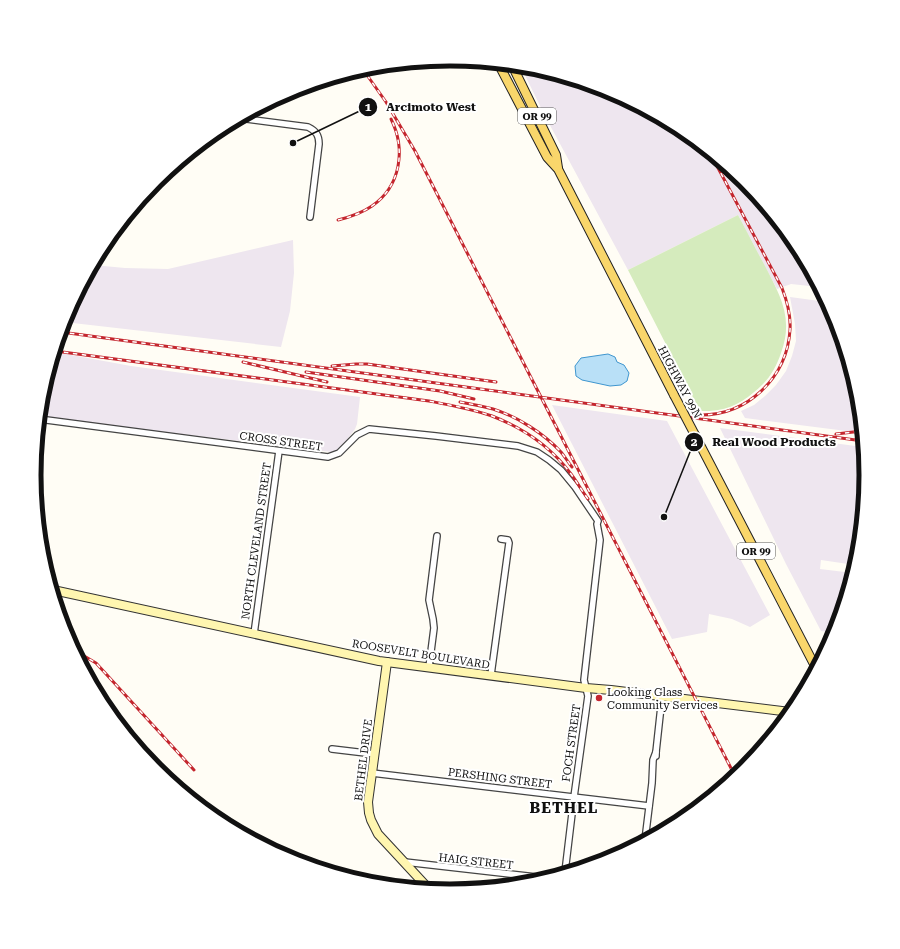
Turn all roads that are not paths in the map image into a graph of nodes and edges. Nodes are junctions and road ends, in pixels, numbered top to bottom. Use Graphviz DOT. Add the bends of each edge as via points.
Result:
graph roads {
  1 [pos="501,69"];
  2 [pos="515,71"];
  3 [pos="248,119"];
  4 [pos="558,169"];
  5 [pos="310,217"];
  6 [pos="44,420"];
  7 [pos="279,451"];
  8 [pos="598,522"];
  9 [pos="437,536"];
  10 [pos="501,539"];
  11 [pos="59,591"];
  12 [pos="254,634"];
  13 [pos="387,662"];
  14 [pos="813,662"];
  15 [pos="429,667"];
  16 [pos="491,675"];
  17 [pos="586,688"];
  18 [pos="662,697"];
  19 [pos="783,711"];
  20 [pos="332,749"];
  21 [pos="374,754"];
  22 [pos="372,773"];
  23 [pos="574,797"];
  24 [pos="649,806"];
  25 [pos="646,833"];
  26 [pos="404,862"];
  27 [pos="566,867"];
  28 [pos="528,876"];
  29 [pos="423,883"];
  1 -- 4 [label="main road, OR 99" via="547,157"];
  2 -- 4 [label="main road, OR 99" via="556,155"];
  3 -- 5 [label="street" via="308,127 318,136"];
  4 -- 14 [label="main road, HIGHWAY 99N / OR 99, bridge"];
  6 -- 7 [label="street, CROSS STREET"];
  7 -- 8 [label="street, CROSS STREET" via="328,457 339,452 357,435 369,429 518,446 537,452 561,470"];
  7 -- 12 [label="street, NORTH CLEVELAND STREET"];
  8 -- 17 [label="street, FOCH STREET" via="600,540 584,680"];
  9 -- 15 [label="street" via="429,600 434,628"];
  10 -- 16 [label="street" via="508,540 509,543"];
  11 -- 12 [label="main road, ROOSEVELT BOULEVARD"];
  12 -- 13 [label="main road, ROOSEVELT BOULEVARD"];
  13 -- 15 [label="main road, ROOSEVELT BOULEVARD"];
  13 -- 21 [label="main road, BETHEL DRIVE"];
  15 -- 16 [label="main road, ROOSEVELT BOULEVARD"];
  16 -- 17 [label="main road, ROOSEVELT BOULEVARD"];
  17 -- 18 [label="main road, ROOSEVELT BOULEVARD"];
  17 -- 23 [label="street, FOCH STREET" via="588,696"];
  18 -- 19 [label="main road, ROOSEVELT BOULEVARD"];
  18 -- 24 [label="street" via="657,761"];
  20 -- 21 [label="street"];
  21 -- 22 [label="main road, BETHEL DRIVE"];
  22 -- 23 [label="street, PERSHING STREET"];
  22 -- 26 [label="main road, BETHEL DRIVE" via="368,807 371,820 378,834"];
  23 -- 24 [label="street, PERSHING STREET"];
  23 -- 27 [label="street, FOCH STREET"];
  24 -- 25 [label="street"];
  26 -- 28 [label="street, HAIG STREET"];
  26 -- 29 [label="main road, BETHEL DRIVE"];
}
